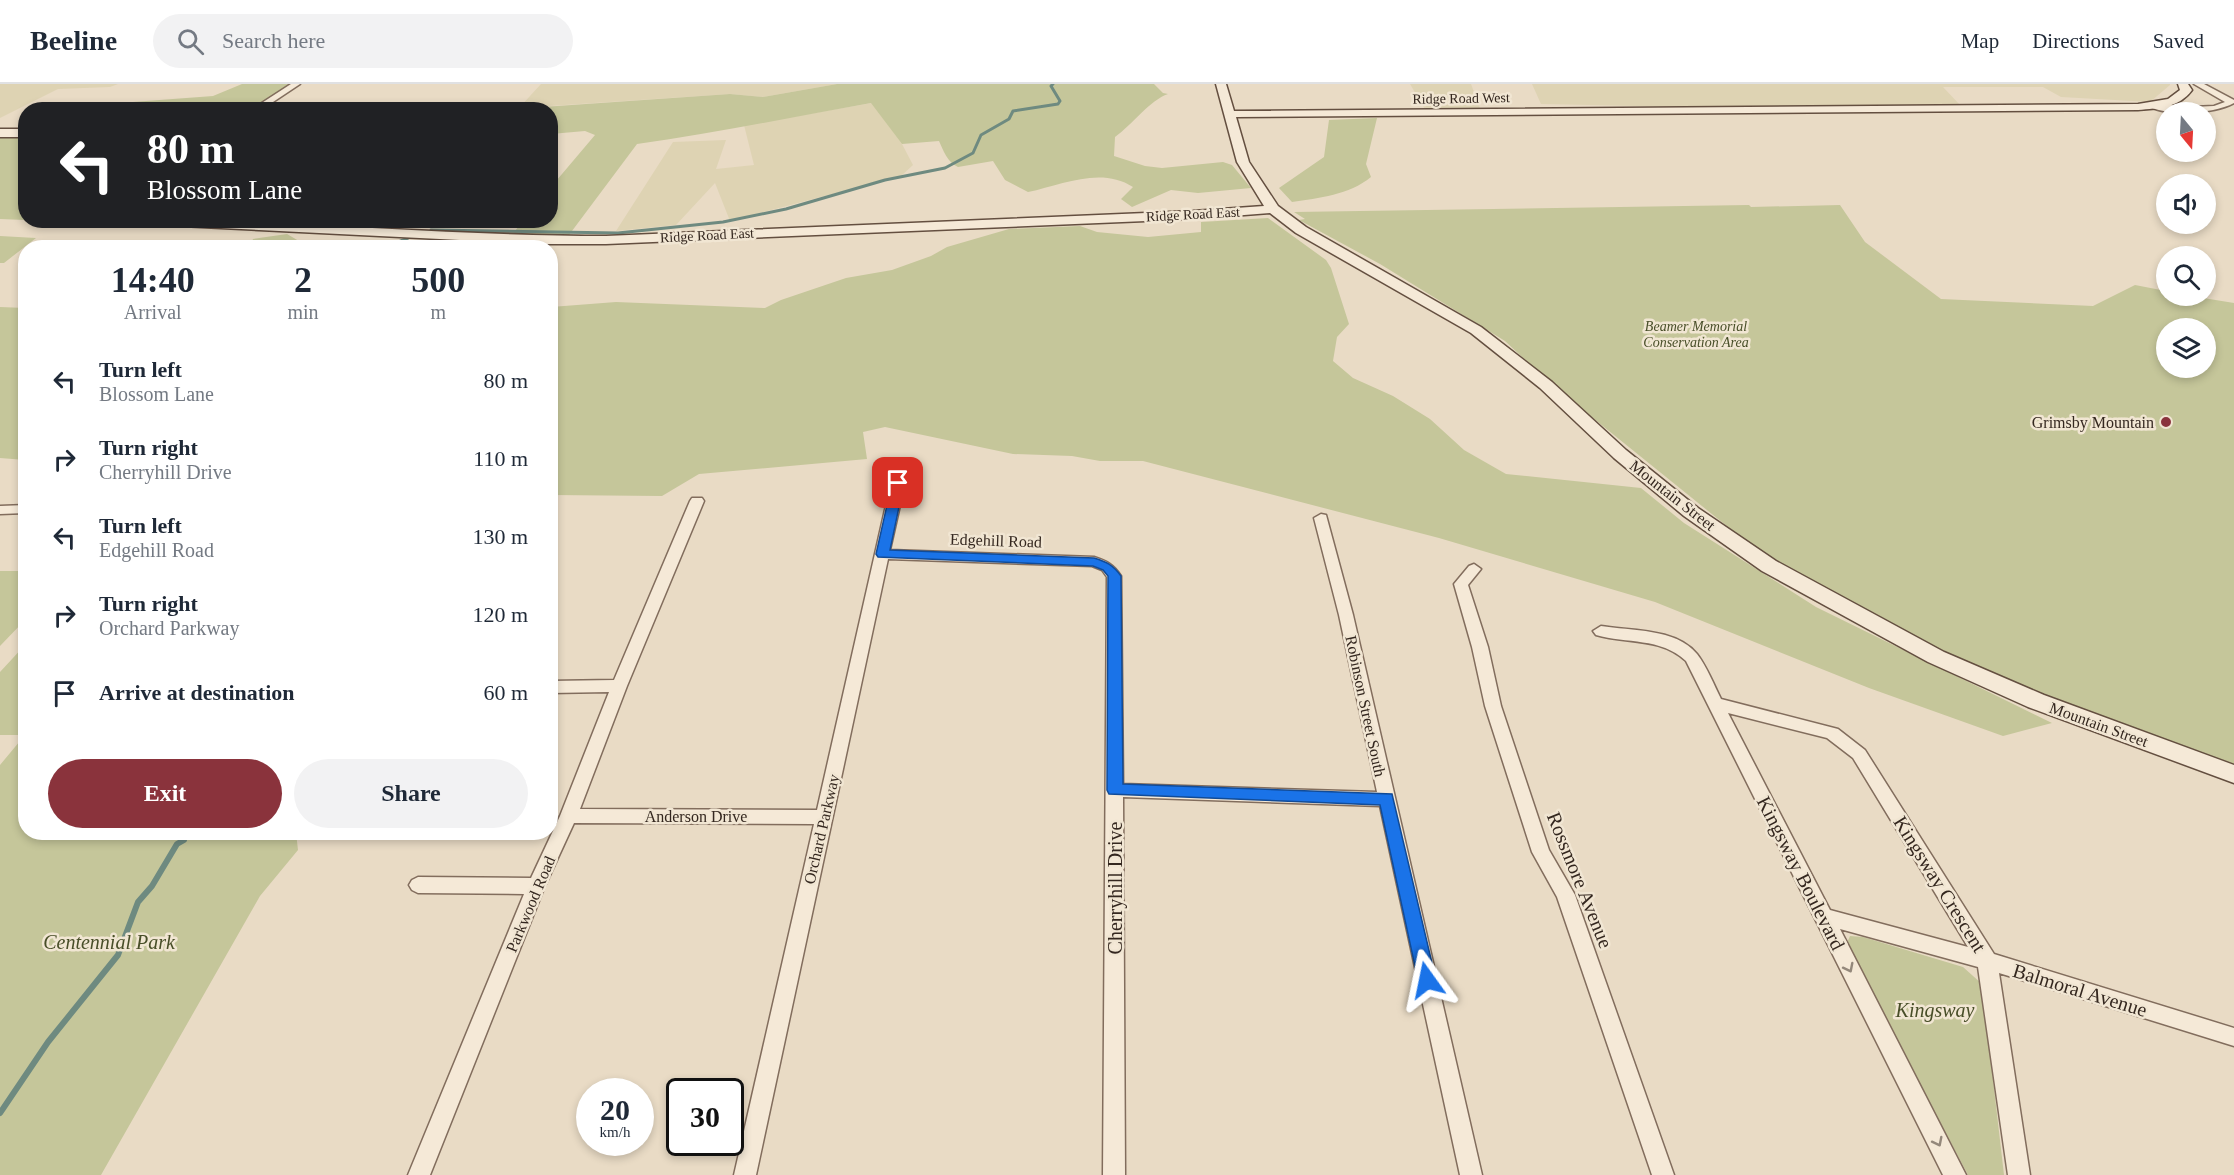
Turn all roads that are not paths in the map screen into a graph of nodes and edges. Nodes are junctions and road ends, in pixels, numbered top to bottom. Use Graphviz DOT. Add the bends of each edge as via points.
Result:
graph roads {
  1 [pos="296,84"];
  2 [pos="1221,84"];
  3 [pos="2183,84"];
  4 [pos="2198,84"];
  5 [pos="268,102"];
  6 [pos="2150,105"];
  7 [pos="1228,114"];
  8 [pos="0,133"];
  9 [pos="18,133"];
  10 [pos="1273,209"];
  11 [pos="304,228"];
  12 [pos="898,483"];
  13 [pos="697,501"];
  14 [pos="18,509"];
  15 [pos="0,510"];
  16 [pos="1321,518"];
  17 [pos="883,554"];
  18 [pos="1107,567"];
  19 [pos="1474,569"];
  20 [pos="1601,631"];
  21 [pos="619,686"];
  22 [pos="558,687"];
  23 [pos="1716,704"];
  24 [pos="2234,774"];
  25 [pos="1115,790"];
  26 [pos="1387,799"];
  27 [pos="569,816"];
  28 [pos="824,817"];
  29 [pos="558,839"];
  30 [pos="558,840"];
  31 [pos="418,885"];
  32 [pos="536,886"];
  33 [pos="1822,916"];
  34 [pos="1987,962"];
  35 [pos="2234,1037"];
  36 [pos="419,1175"];
  37 [pos="745,1175"];
  38 [pos="1114,1175"];
  39 [pos="1471,1175"];
  40 [pos="1663,1175"];
  41 [pos="1955,1175"];
  42 [pos="2019,1175"];
  1 -- 5 [label="street"];
  2 -- 7 [label="main road, Mountain Street"];
  3 -- 6 [label="main road, Ridge Road West" via="2183,96"];
  4 -- 6 [label="street" via="2231,102 2223,107 2188,110"];
  6 -- 7 [label="main road, Ridge Road West"];
  7 -- 10 [label="main road, Mountain Street" via="1243,162"];
  8 -- 9 [label="main road"];
  10 -- 11 [label="main road, Ridge Road East" via="606,240"];
  10 -- 24 [label="main road, Mountain Street" via="1301,230 1476,330 1546,385 1620,454 1691,512 1769,566 1936,657 2036,701"];
  12 -- 17 [label="street, Orchard Parkway"];
  13 -- 21 [label="street, Parkwood Road"];
  14 -- 15 [label="street"];
  16 -- 26 [label="street, Robinson Street South"];
  17 -- 18 [label="street, Edgehill Road" via="1094,562"];
  17 -- 28 [label="street, Orchard Parkway"];
  18 -- 25 [label="street, Cherryhill Drive" via="1114,576"];
  19 -- 40 [label="street, Rossmore Avenue" via="1461,584 1493,706 1541,852 1566,895"];
  20 -- 23 [label="street, Kingsway Boulevard" via="1668,641 1684,648"];
  21 -- 22 [label="street"];
  21 -- 27 [label="street, Parkwood Road"];
  23 -- 33 [label="street, Kingsway Boulevard"];
  23 -- 34 [label="street, Kingsway Crescent" via="1832,733 1848,743 1859,754"];
  25 -- 26 [label="street"];
  25 -- 38 [label="street, Cherryhill Drive"];
  26 -- 39 [label="street, Robinson Street South"];
  27 -- 28 [label="street, Anderson Drive"];
  27 -- 29 [label="street, Parkwood Road"];
  28 -- 37 [label="street, Orchard Parkway"];
  30 -- 32 [label="street, Parkwood Road"];
  31 -- 32 [label="street"];
  32 -- 36 [label="street, Parkwood Road"];
  33 -- 34 [label="street, Balmoral Avenue"];
  33 -- 41 [label="street, Kingsway Boulevard, one-way"];
  34 -- 35 [label="street, Balmoral Avenue"];
  34 -- 42 [label="street, Kingsway Crescent"];
}
